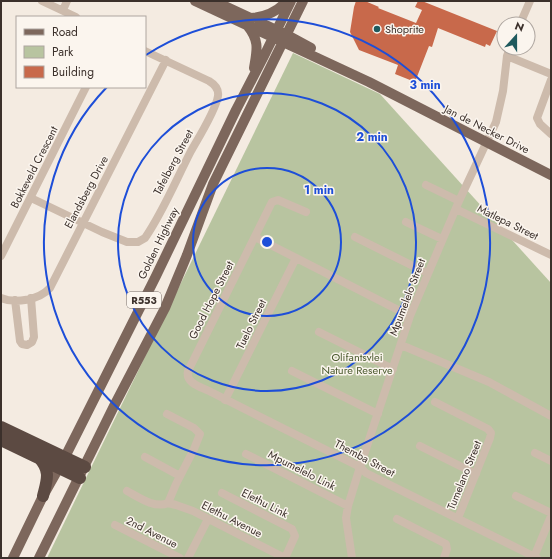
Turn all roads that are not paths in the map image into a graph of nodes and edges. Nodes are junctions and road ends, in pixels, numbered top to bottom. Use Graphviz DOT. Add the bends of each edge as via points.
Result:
graph roads {
  1 [pos="42,1"];
  2 [pos="67,1"];
  3 [pos="195,1"];
  4 [pos="214,1"];
  5 [pos="287,1"];
  6 [pos="291,1"];
  7 [pos="303,1"];
  8 [pos="530,1"];
  9 [pos="62,10"];
  10 [pos="74,16"];
  11 [pos="523,16"];
  12 [pos="248,21"];
  13 [pos="275,34"];
  14 [pos="286,38"];
  15 [pos="146,50"];
  16 [pos="508,56"];
  17 [pos="517,56"];
  18 [pos="166,60"];
  19 [pos="551,74"];
  20 [pos="253,76"];
  21 [pos="551,80"];
  22 [pos="86,88"];
  23 [pos="551,134"];
  24 [pos="487,142"];
  25 [pos="551,175"];
  26 [pos="426,185"];
  27 [pos="31,198"];
  28 [pos="457,205"];
  29 [pos="306,212"];
  30 [pos="406,222"];
  31 [pos="84,223"];
  32 [pos="255,237"];
  33 [pos="354,237"];
  34 [pos="442,239"];
  35 [pos="551,255"];
  36 [pos="1,256"];
  37 [pos="296,258"];
  38 [pos="427,273"];
  39 [pos="1,298"];
  40 [pos="31,298"];
  41 [pos="15,300"];
  42 [pos="410,316"];
  43 [pos="319,332"];
  44 [pos="401,345"];
  45 [pos="393,369"];
  46 [pos="292,371"];
  47 [pos="187,374"];
  48 [pos="225,400"];
  49 [pos="435,402"];
  50 [pos="167,414"];
  51 [pos="378,414"];
  52 [pos="551,416"];
  53 [pos="1,427"];
  54 [pos="1,440"];
  55 [pos="420,446"];
  56 [pos="535,452"];
  57 [pos="246,454"];
  58 [pos="39,458"];
  59 [pos="65,458"];
  60 [pos="145,458"];
  61 [pos="551,461"];
  62 [pos="360,467"];
  63 [pos="59,468"];
  64 [pos="82,472"];
  65 [pos="476,474"];
  66 [pos="180,476"];
  67 [pos="127,491"];
  68 [pos="222,493"];
  69 [pos="43,496"];
  70 [pos="516,496"];
  71 [pos="168,503"];
  72 [pos="348,506"];
  73 [pos="551,513"];
  74 [pos="551,516"];
  75 [pos="458,518"];
  76 [pos="397,519"];
  77 [pos="208,520"];
  78 [pos="115,525"];
  79 [pos="536,557"];
  80 [pos="13,558"];
  81 [pos="39,558"];
  82 [pos="180,558"];
  83 [pos="188,558"];
  84 [pos="285,558"];
  85 [pos="352,558"];
  86 [pos="444,558"];
  1 -- 9 [label="street"];
  2 -- 9 [label="street"];
  3 -- 12 [label="main road"];
  4 -- 12 [label="main road"];
  5 -- 12 [label="main road" via="268,15"];
  6 -- 13 [label="main road, Golden Highway / R553"];
  7 -- 14 [label="main road, R553"];
  8 -- 11 [label="street"];
  9 -- 10 [label="street"];
  12 -- 13 [label="main road, Jan de Necker Drive"];
  12 -- 20 [label="main road" via="256,41 257,56"];
  13 -- 14 [label="main road, Jan de Necker Drive"];
  13 -- 20 [label="main road, Golden Highway / R553"];
  14 -- 24 [label="main road, Jan de Necker Drive" via="346,66 369,82"];
  14 -- 64 [label="main road, R553" via="213,184 165,308"];
  15 -- 18 [label="street"];
  16 -- 24 [label="street, Mpumelelo Street" via="499,112"];
  17 -- 19 [label="street"];
  18 -- 31 [label="street, Elandsberg Drive"];
  18 -- 31 [label="street, Tafelberg Street" via="216,87 217,99 209,117 146,237 138,242 127,242"];
  20 -- 59 [label="main road, Golden Highway / R553"];
  21 -- 23 [label="street" via="537,118"];
  22 -- 27 [label="street, Bokkeveld Crescent"];
  24 -- 25 [label="main road, Jan de Necker Drive"];
  24 -- 28 [label="street, Mpumelelo Street"];
  26 -- 28 [label="street, Matlepa Street"];
  27 -- 31 [label="street"];
  27 -- 36 [label="street, Bokkeveld Crescent"];
  28 -- 34 [label="street, Mpumelelo Street"];
  28 -- 35 [label="street, Matlepa Street"];
  29 -- 32 [label="street, Good Hope Street" via="278,200 274,201"];
  30 -- 34 [label="street"];
  31 -- 40 [label="street, Elandsberg Drive" via="50,288 41,295"];
  32 -- 37 [label="street"];
  32 -- 47 [label="street, Good Hope Street"];
  33 -- 38 [label="street"];
  34 -- 38 [label="street, Mpumelelo Street"];
  37 -- 42 [label="street"];
  37 -- 48 [label="street, Tuelo Street"];
  38 -- 42 [label="street, Mpumelelo Street"];
  39 -- 41 [label="street, Elandsberg Drive"];
  40 -- 41 [label="street, Elandsberg Drive"];
  40 -- 41 [label="street" via="34,338 27,345 20,341"];
  42 -- 44 [label="street, Mpumelelo Street"];
  43 -- 45 [label="street"];
  44 -- 45 [label="street, Mpumelelo Street"];
  44 -- 52 [label="street" via="489,382"];
  45 -- 51 [label="street, Mpumelelo Street"];
  46 -- 51 [label="street"];
  47 -- 48 [label="street, Themba Street" via="191,382"];
  48 -- 62 [label="street, Themba Street"];
  49 -- 65 [label="street, Tumelano Street" via="491,432"];
  50 -- 66 [label="street" via="194,428 200,434"];
  51 -- 62 [label="street, Mpumelelo Street"];
  53 -- 59 [label="highway"];
  54 -- 58 [label="highway"];
  55 -- 65 [label="street"];
  56 -- 61 [label="street"];
  57 -- 72 [label="street, Mpumelelo Link"];
  58 -- 63 [label="highway"];
  58 -- 69 [label="highway" via="48,472"];
  59 -- 63 [label="main road, Golden Highway / R553"];
  59 -- 64 [label="highway"];
  60 -- 66 [label="street"];
  62 -- 72 [label="street, Mpumelelo Street"];
  62 -- 75 [label="street, Themba Street" via="366,473"];
  63 -- 64 [label="highway"];
  63 -- 69 [label="main road, Golden Highway / R553"];
  64 -- 81 [label="main road, R553"];
  65 -- 75 [label="street, Tumelano Street"];
  66 -- 71 [label="street"];
  67 -- 71 [label="street, Elethu Avenue" via="155,504"];
  68 -- 84 [label="street, Elethu Link" via="293,531 295,536"];
  69 -- 80 [label="main road, Golden Highway / R553"];
  70 -- 73 [label="street"];
  71 -- 77 [label="street, Elethu Avenue" via="186,508"];
  72 -- 85 [label="street, Mpumelelo Street" via="346,518"];
  74 -- 79 [label="street"];
  75 -- 79 [label="street, Themba Street"];
  76 -- 86 [label="street" via="446,544"];
  77 -- 83 [label="street"];
  77 -- 84 [label="street, Elethu Avenue"];
  78 -- 82 [label="street, 2nd Avenue"];
}
